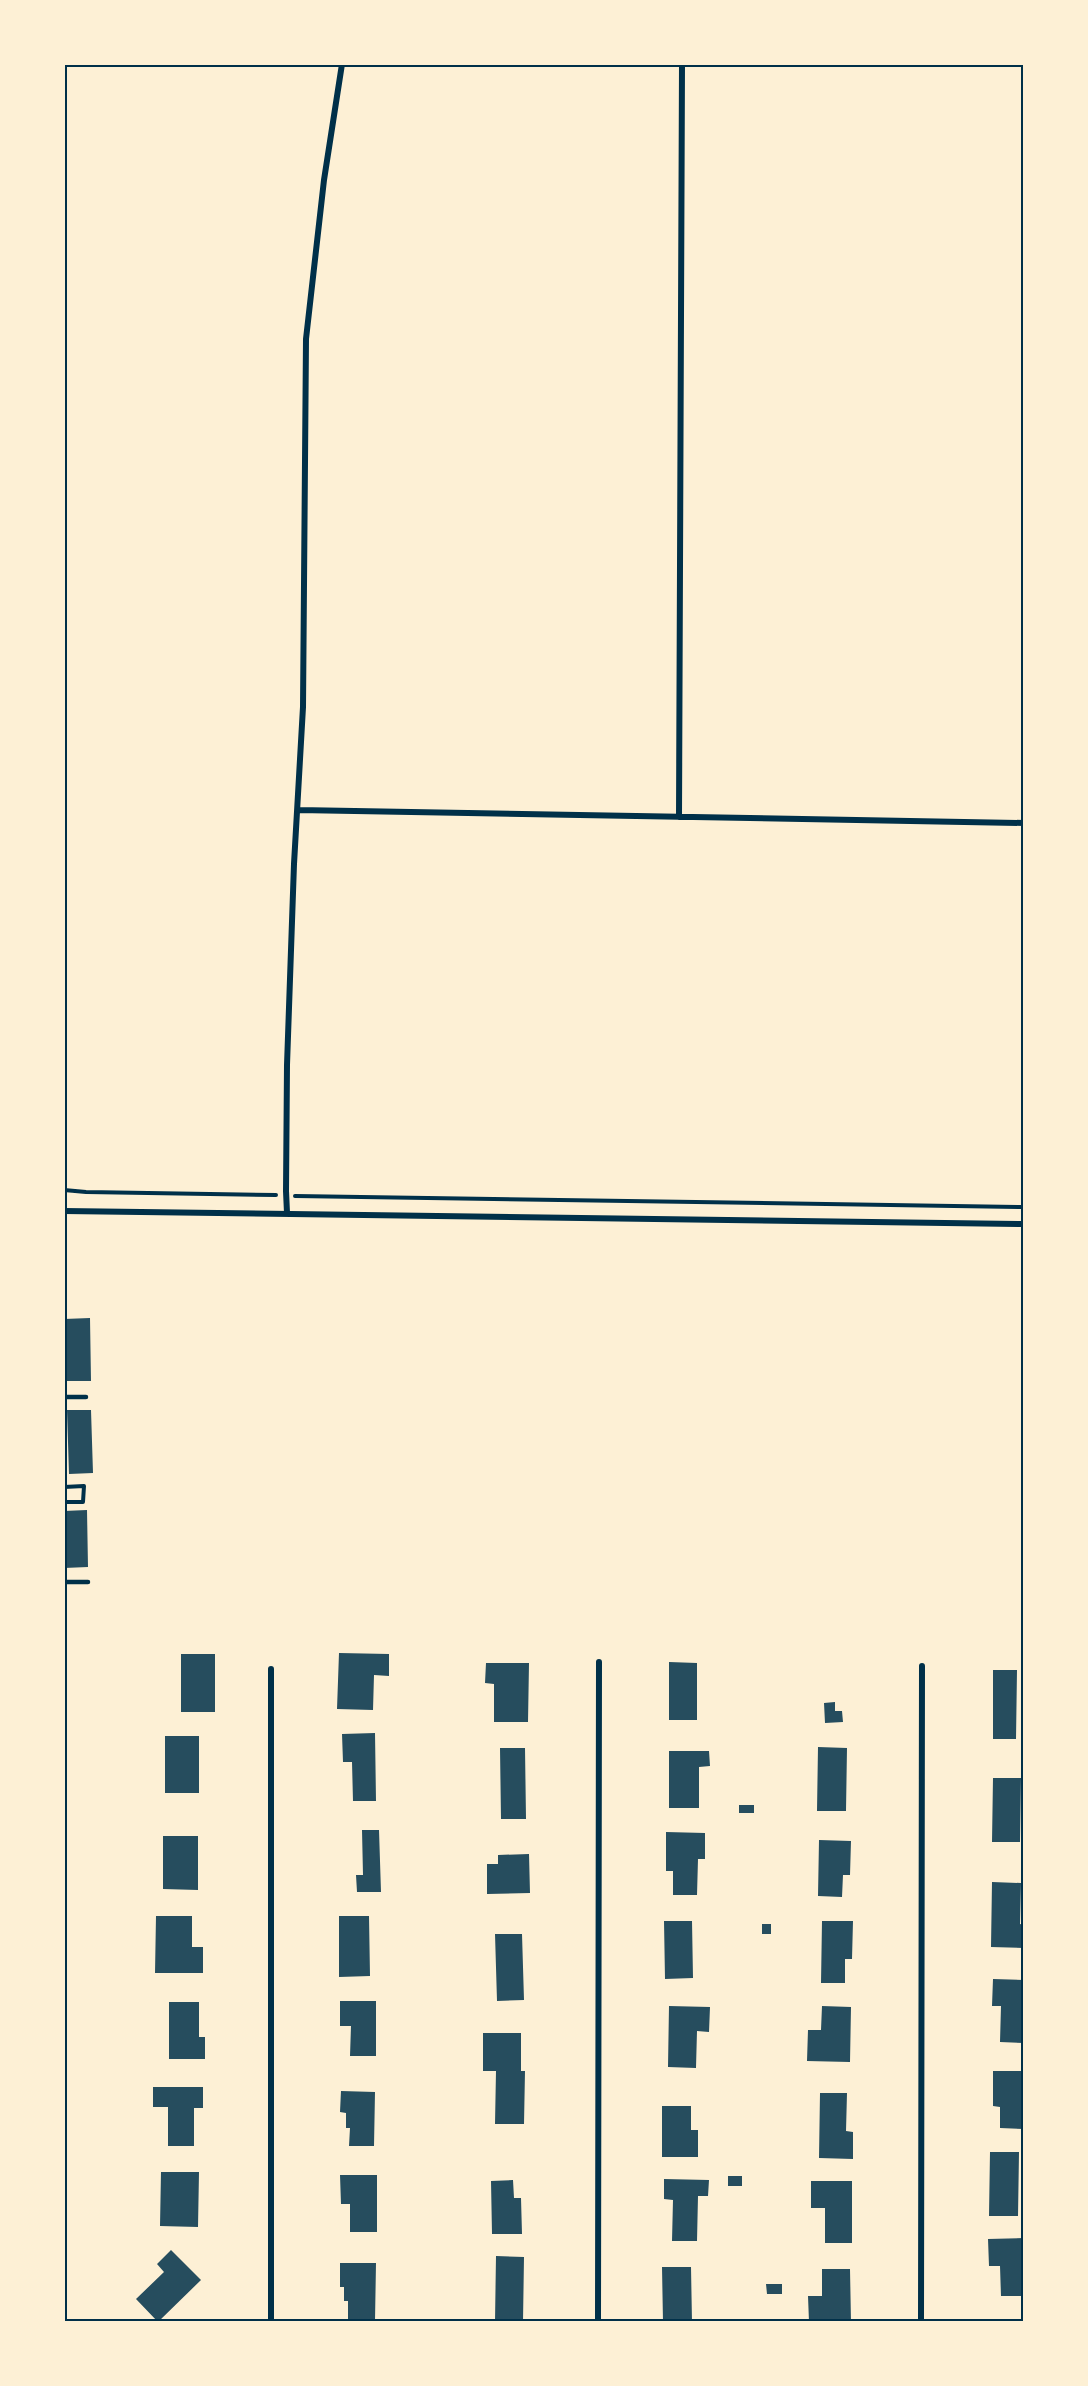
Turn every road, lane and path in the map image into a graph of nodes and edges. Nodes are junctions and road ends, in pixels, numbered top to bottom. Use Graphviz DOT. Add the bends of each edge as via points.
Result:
graph roads {
  1 [pos="342,64"];
  2 [pos="682,64"];
  3 [pos="298,810"];
  4 [pos="680,817"];
  5 [pos="1023,823"];
  6 [pos="64,1190"];
  7 [pos="286,1195"];
  8 [pos="1023,1207"];
  9 [pos="64,1211"];
  10 [pos="287,1213"];
  11 [pos="1023,1224"];
  12 [pos="64,1397"];
  13 [pos="86,1397"];
  14 [pos="64,1487"];
  15 [pos="64,1502"];
  16 [pos="64,1582"];
  17 [pos="88,1582"];
  18 [pos="599,1662"];
  19 [pos="922,1666"];
  20 [pos="271,1669"];
  21 [pos="271,2322"];
  22 [pos="598,2322"];
  23 [pos="921,2322"];
  1 -- 3 [label="street" via="306,339 303,707"];
  2 -- 4 [label="street"];
  3 -- 4 [label="street"];
  3 -- 7 [label="street" via="287,1065"];
  4 -- 5 [label="street"];
  6 -- 7 [label="path"];
  7 -- 8 [label="path"];
  7 -- 10 [label="street"];
  9 -- 10 [label="street"];
  10 -- 11 [label="street"];
  12 -- 13 [label="lane"];
  14 -- 15 [label="path" via="84,1486 83,1502"];
  16 -- 17 [label="lane"];
  18 -- 22 [label="street"];
  19 -- 23 [label="street"];
  20 -- 21 [label="street"];
}
